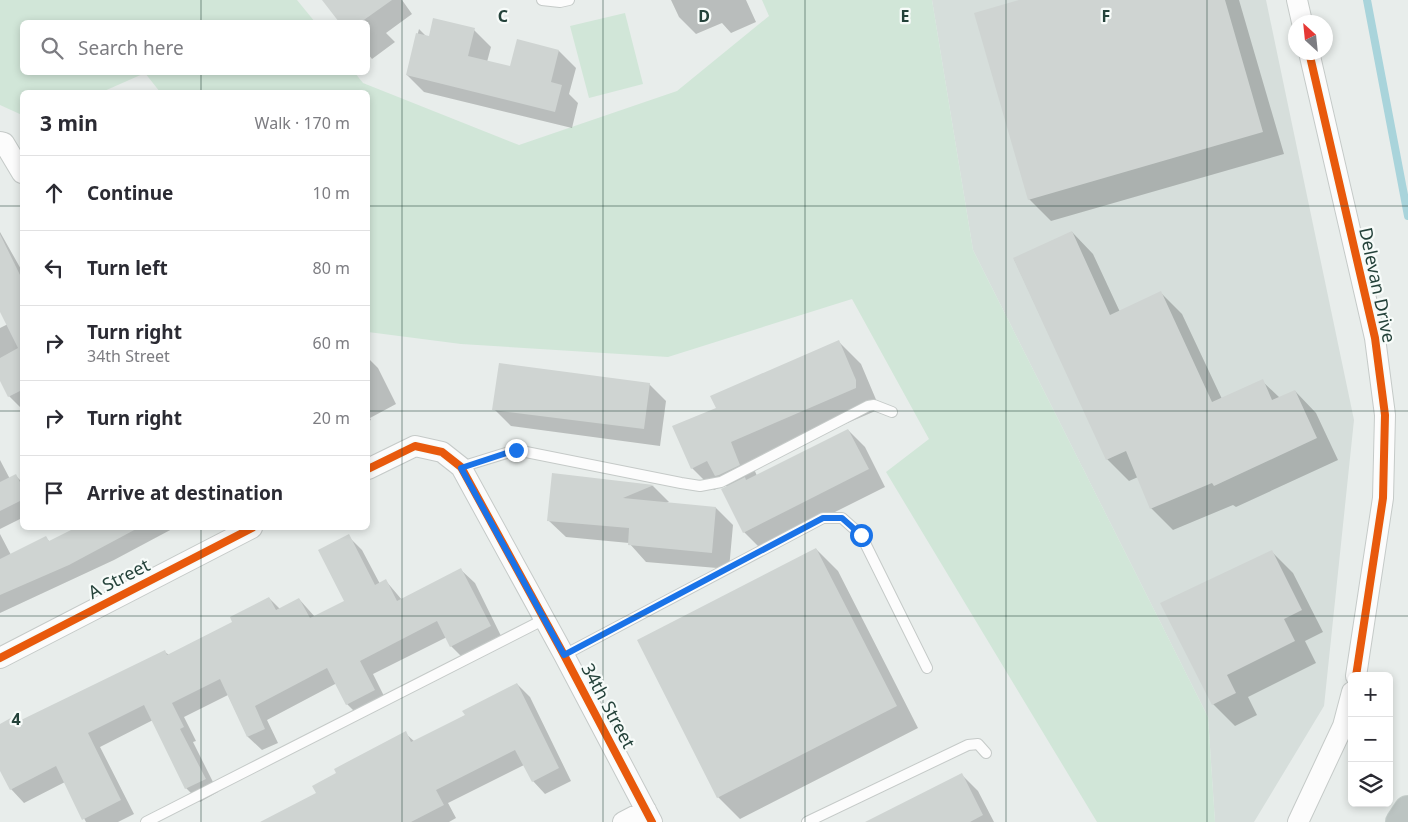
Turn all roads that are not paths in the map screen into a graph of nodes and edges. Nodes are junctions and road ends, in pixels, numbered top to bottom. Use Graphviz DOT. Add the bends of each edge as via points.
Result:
graph roads {
  1 [pos="542,0"];
  2 [pos="569,0"];
  3 [pos="1297,0"];
  4 [pos="1300,15"];
  5 [pos="1311,60"];
  6 [pos="0,142"];
  7 [pos="20,170"];
  8 [pos="892,412"];
  9 [pos="370,468"];
  10 [pos="461,468"];
  11 [pos="248,530"];
  12 [pos="545,619"];
  13 [pos="564,655"];
  14 [pos="0,658"];
  15 [pos="927,668"];
  16 [pos="1357,672"];
  17 [pos="1348,706"];
  18 [pos="986,753"];
  19 [pos="1408,810"];
  20 [pos="649,816"];
  21 [pos="146,822"];
  22 [pos="623,822"];
  23 [pos="807,822"];
  24 [pos="1298,822"];
  25 [pos="1400,822"];
  1 -- 2 [label="lane"];
  3 -- 4 [label="street"];
  5 -- 16 [label="street, Delevan Drive" via="1375,338 1385,415 1383,498"];
  6 -- 7 [label="street" via="4,143"];
  8 -- 10 [label="lane" via="868,406 721,482 707,486 516,450"];
  9 -- 10 [label="street, 34th Street" via="415,446 442,452"];
  10 -- 12 [label="street, 34th Street"];
  11 -- 14 [label="street, A Street"];
  12 -- 13 [label="street, 34th Street"];
  12 -- 21 [label="lane"];
  13 -- 15 [label="lane" via="823,518 842,518 861,535"];
  13 -- 20 [label="street, 34th Street"];
  17 -- 24 [label="street" via="1342,726"];
  18 -- 23 [label="lane" via="978,744 968,745"];
  19 -- 25 [label="highway"];
  20 -- 22 [label="street"];
}
